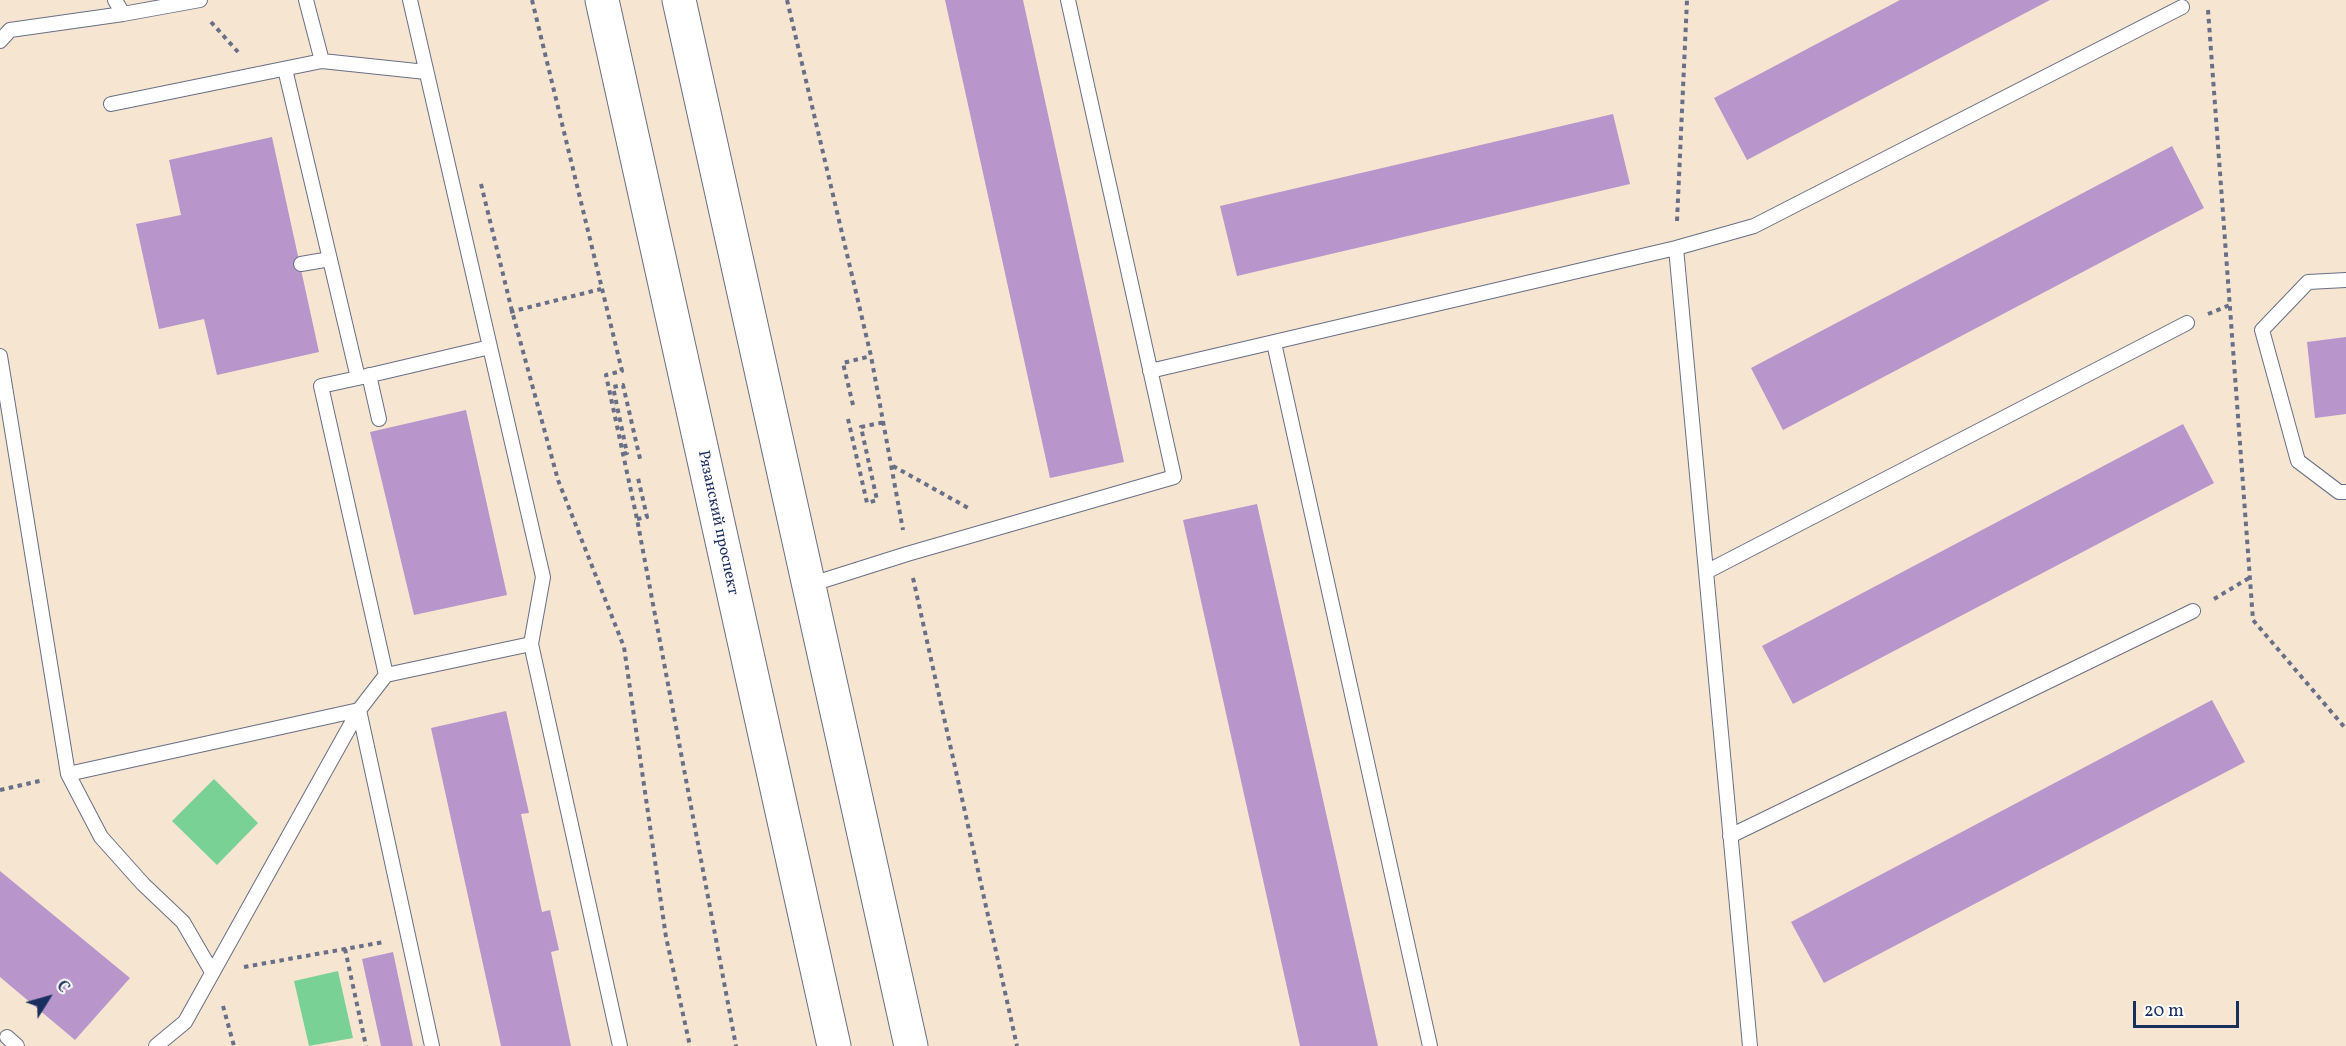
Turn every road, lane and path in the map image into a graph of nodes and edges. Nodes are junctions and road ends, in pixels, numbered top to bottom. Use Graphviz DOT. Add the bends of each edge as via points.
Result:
graph roads {
  1 [pos="115,0"];
  2 [pos="306,0"];
  3 [pos="410,0"];
  4 [pos="532,0"];
  5 [pos="602,0"];
  6 [pos="679,0"];
  7 [pos="787,0"];
  8 [pos="1068,0"];
  9 [pos="1687,0"];
  10 [pos="2208,0"];
  11 [pos="196,1"];
  12 [pos="2182,7"];
  13 [pos="123,14"];
  14 [pos="0,41"];
  15 [pos="322,61"];
  16 [pos="285,69"];
  17 [pos="426,72"];
  18 [pos="259,74"];
  19 [pos="111,104"];
  20 [pos="478,173"];
  21 [pos="1676,248"];
  22 [pos="330,259"];
  23 [pos="300,264"];
  24 [pos="2346,280"];
  25 [pos="601,289"];
  26 [pos="512,311"];
  27 [pos="482,316"];
  28 [pos="2187,323"];
  29 [pos="1274,342"];
  30 [pos="490,347"];
  31 [pos="0,356"];
  32 [pos="871,357"];
  33 [pos="1150,371"];
  34 [pos="363,376"];
  35 [pos="853,405"];
  36 [pos="379,418"];
  37 [pos="848,419"];
  38 [pos="885,422"];
  39 [pos="623,454"];
  40 [pos="641,463"];
  41 [pos="892,466"];
  42 [pos="638,478"];
  43 [pos="2346,492"];
  44 [pos="637,519"];
  45 [pos="1003,526"];
  46 [pos="907,554"];
  47 [pos="1706,572"];
  48 [pos="2249,578"];
  49 [pos="809,585"];
  50 [pos="2193,612"];
  51 [pos="531,644"];
  52 [pos="386,675"];
  53 [pos="358,710"];
  54 [pos="2346,729"];
  55 [pos="68,774"];
  56 [pos="0,790"];
  57 [pos="1730,836"];
  58 [pos="408,938"];
  59 [pos="345,949"];
  60 [pos="213,972"];
  61 [pos="156,1046"];
  62 [pos="366,1046"];
  63 [pos="432,1046"];
  64 [pos="620,1046"];
  65 [pos="690,1046"];
  66 [pos="736,1046"];
  67 [pos="834,1046"];
  68 [pos="911,1046"];
  69 [pos="1017,1046"];
  70 [pos="1430,1046"];
  71 [pos="1749,1046"];
  1 -- 13 [label="lane"];
  2 -- 15 [label="lane"];
  3 -- 17 [label="lane"];
  4 -- 25 [label="path"];
  5 -- 67 [label="main road, Рязанский проспект"];
  6 -- 49 [label="main road"];
  7 -- 32 [label="path"];
  8 -- 33 [label="lane"];
  9 -- 21 [label="path"];
  10 -- 48 [label="path"];
  11 -- 13 [label="lane"];
  11 -- 18 [label="path"];
  12 -- 21 [label="lane" via="1754,226"];
  13 -- 14 [label="lane" via="10,30"];
  15 -- 16 [label="lane"];
  15 -- 17 [label="lane"];
  16 -- 18 [label="lane"];
  16 -- 22 [label="lane"];
  17 -- 27 [label="lane"];
  18 -- 19 [label="lane"];
  20 -- 26 [label="path"];
  21 -- 29 [label="lane"];
  21 -- 47 [label="lane"];
  22 -- 23 [label="lane"];
  22 -- 34 [label="lane"];
  24 -- 43 [label="lane" via="2308,282 2262,330 2298,460 2339,492"];
  25 -- 26 [label="path"];
  25 -- 39 [label="path" via="622,371 606,375"];
  26 -- 27 [label="path"];
  26 -- 65 [label="path" via="558,480 624,647 666,937"];
  27 -- 30 [label="lane"];
  28 -- 47 [label="lane"];
  29 -- 33 [label="lane"];
  29 -- 70 [label="lane"];
  30 -- 34 [label="lane"];
  30 -- 51 [label="lane" via="543,577"];
  31 -- 55 [label="lane"];
  32 -- 35 [label="path" via="843,363"];
  32 -- 38 [label="path"];
  33 -- 45 [label="lane" via="1174,477"];
  34 -- 36 [label="lane"];
  34 -- 52 [label="lane" via="321,386"];
  37 -- 38 [label="path" via="867,503 877,500 861,427"];
  38 -- 41 [label="path"];
  39 -- 40 [label="path" via="627,453 613,387 623,385"];
  39 -- 44 [label="path"];
  41 -- 45 [label="path"];
  41 -- 46 [label="path"];
  42 -- 44 [label="path" via="647,517"];
  44 -- 66 [label="path"];
  45 -- 46 [label="lane"];
  46 -- 49 [label="lane"];
  46 -- 69 [label="path"];
  47 -- 57 [label="lane"];
  48 -- 50 [label="path"];
  48 -- 54 [label="path" via="2253,620"];
  49 -- 68 [label="main road"];
  50 -- 57 [label="lane"];
  51 -- 52 [label="lane"];
  51 -- 64 [label="lane"];
  52 -- 53 [label="lane"];
  53 -- 55 [label="lane"];
  53 -- 58 [label="lane"];
  53 -- 60 [label="lane"];
  55 -- 56 [label="path"];
  55 -- 60 [label="lane" via="101,837 183,922"];
  57 -- 71 [label="lane"];
  58 -- 59 [label="path"];
  58 -- 63 [label="lane"];
  59 -- 60 [label="path"];
  59 -- 62 [label="path"];
  60 -- 61 [label="lane" via="185,1022"];
}
